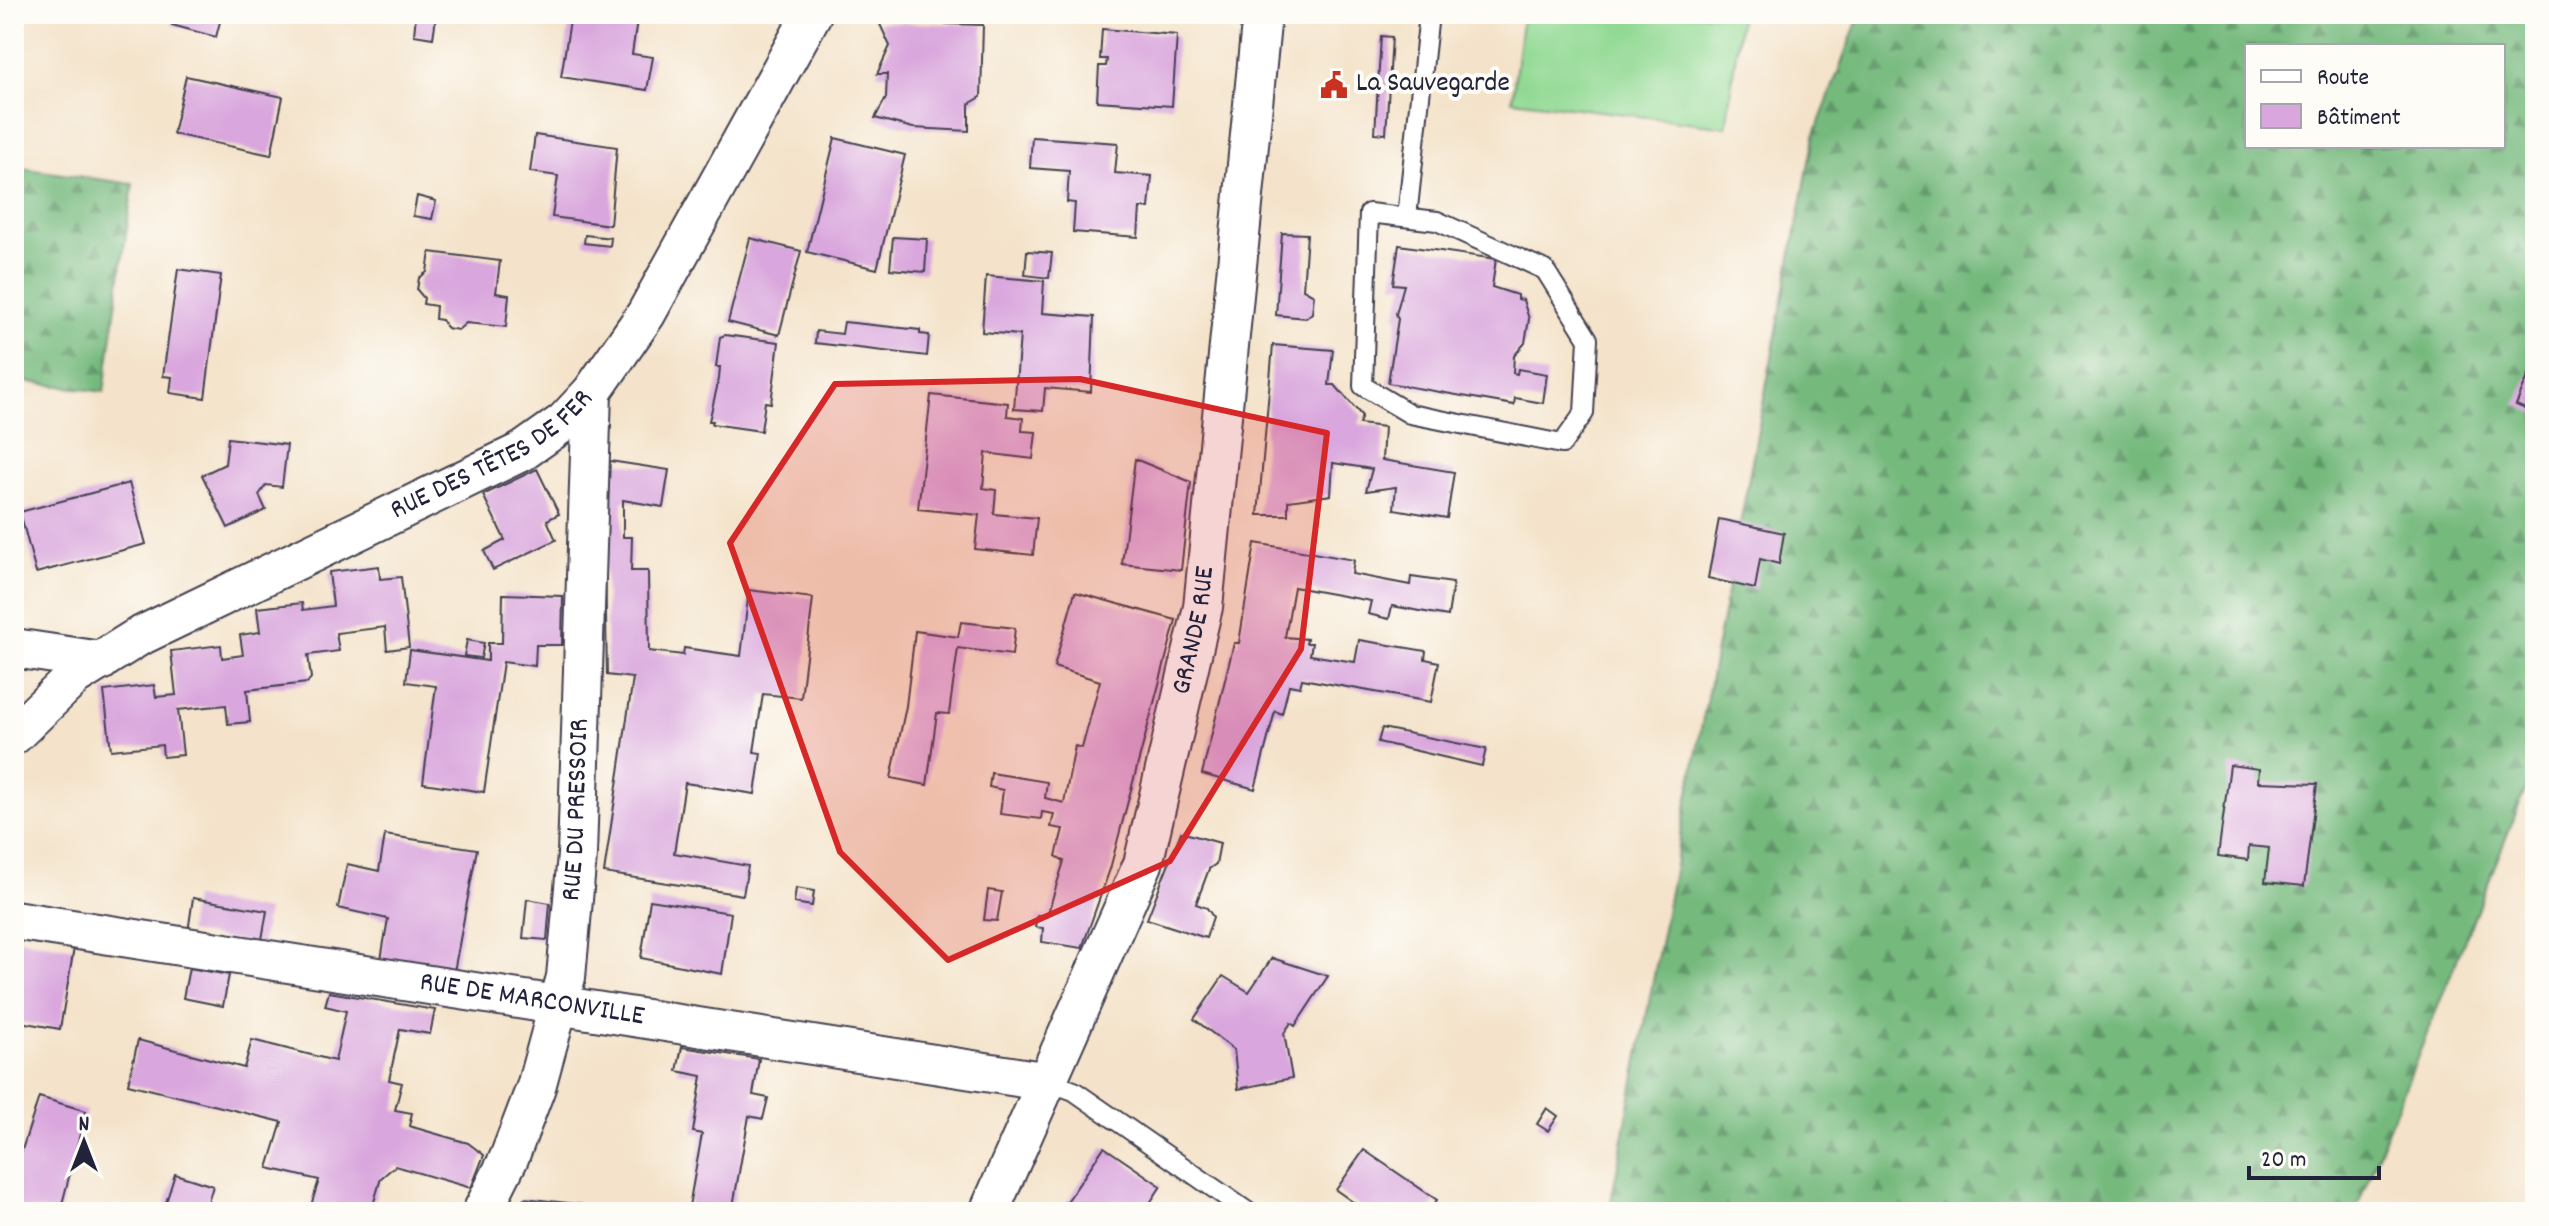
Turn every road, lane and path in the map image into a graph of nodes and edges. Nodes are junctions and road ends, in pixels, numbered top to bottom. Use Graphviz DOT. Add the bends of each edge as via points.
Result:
graph roads {
  1 [pos="812,14"];
  2 [pos="1262,14"];
  3 [pos="1429,14"];
  4 [pos="1407,217"];
  5 [pos="592,392"];
  6 [pos="14,648"];
  7 [pos="101,661"];
  8 [pos="14,735"];
  9 [pos="14,920"];
  10 [pos="560,1006"];
  11 [pos="1049,1082"];
  12 [pos="482,1212"];
  13 [pos="989,1212"];
  14 [pos="1248,1212"];
  1 -- 5 [label="street, RUE DES TÊTES DE FER" via="646,314"];
  2 -- 11 [label="street, GRANDE RUE" via="1203,607 1143,864"];
  3 -- 4 [label="lane"];
  4 -- 4 [label="lane" via="1437,221 1545,270 1588,339 1584,413 1562,444 1410,414 1363,386 1369,213"];
  5 -- 7 [label="street, RUE DES TÊTES DE FER" via="564,422 523,451 183,614"];
  5 -- 10 [label="street, RUE DU PRESSOIR" via="577,855"];
  6 -- 7 [label="street"];
  7 -- 8 [label="street, RUE DES TÊTES DE FER" via="74,677"];
  9 -- 10 [label="street, RUE DE MARCONVILLE"];
  10 -- 11 [label="street, RUE DE MARCONVILLE"];
  10 -- 12 [label="street, RUE DU PRESSOIR" via="536,1087"];
  11 -- 13 [label="street, GRANDE RUE"];
  11 -- 14 [label="lane" via="1074,1091"];
}
